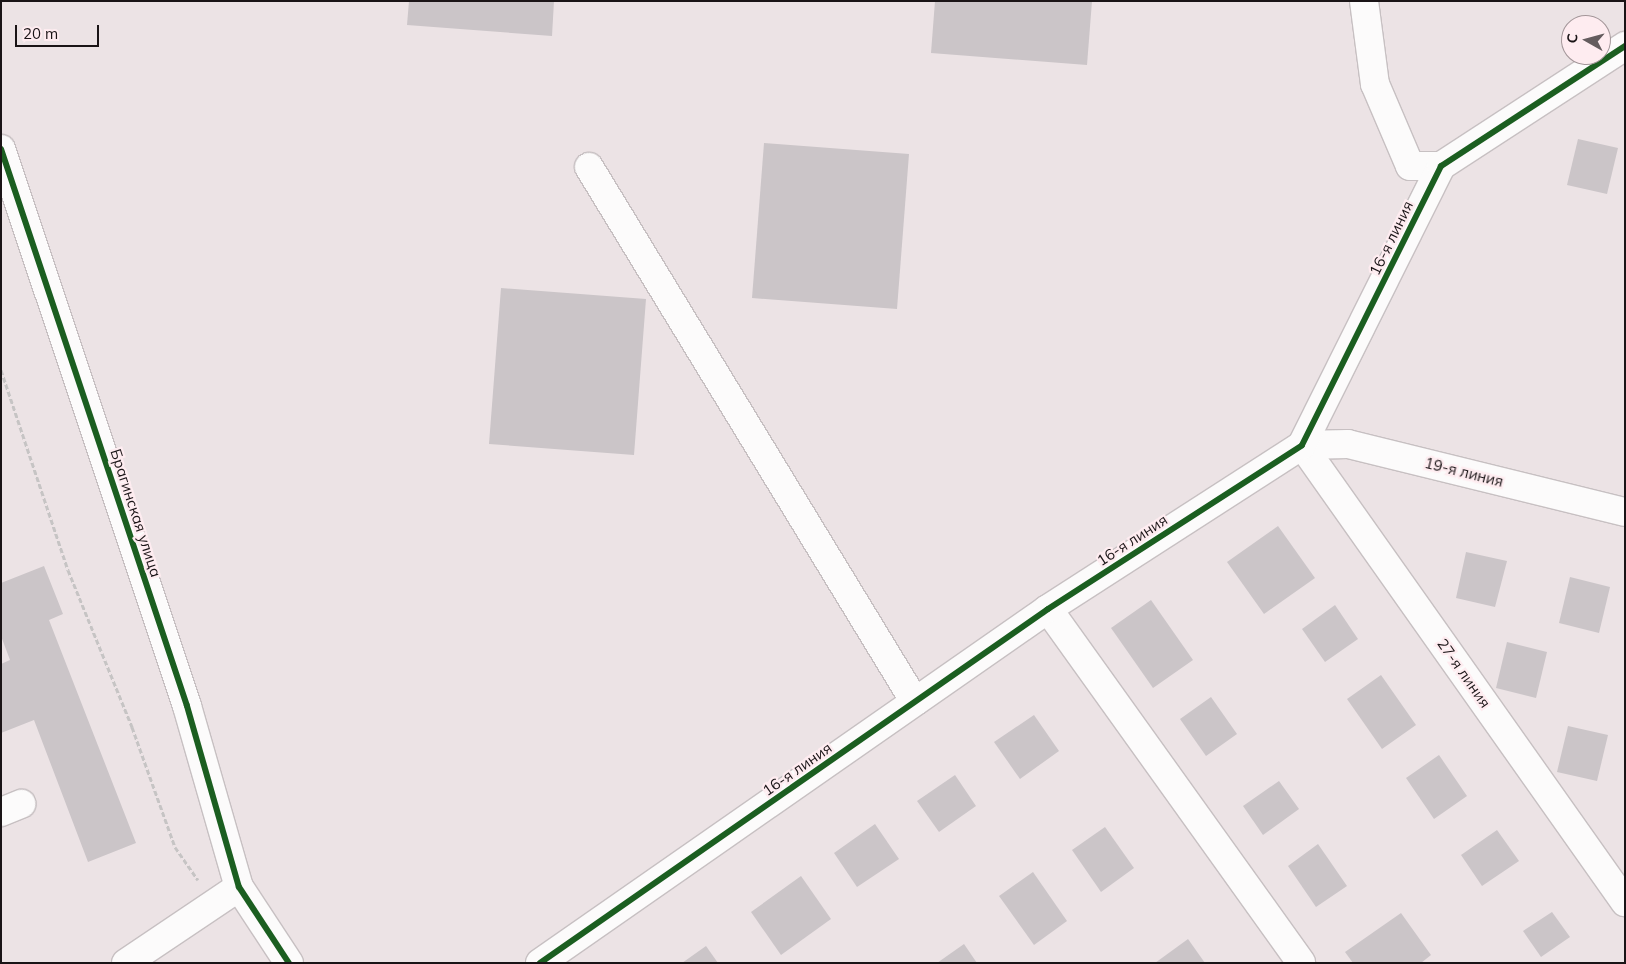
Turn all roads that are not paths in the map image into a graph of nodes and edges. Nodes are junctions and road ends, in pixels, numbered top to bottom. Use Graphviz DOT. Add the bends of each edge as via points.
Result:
graph roads {
  1 [pos="1364,1"];
  2 [pos="1625,46"];
  3 [pos="1,149"];
  4 [pos="1441,166"];
  5 [pos="589,167"];
  6 [pos="6,176"];
  7 [pos="1302,445"];
  8 [pos="1625,512"];
  9 [pos="1048,610"];
  10 [pos="915,702"];
  11 [pos="239,887"];
  12 [pos="1625,902"];
  13 [pos="126,963"];
  14 [pos="289,963"];
  15 [pos="540,963"];
  16 [pos="1301,963"];
  1 -- 4 [label="street" via="1376,84 1410,166"];
  2 -- 4 [label="street"];
  3 -- 6 [label="street, Брагинская улица"];
  4 -- 7 [label="street, 16-я линия"];
  5 -- 10 [label="street"];
  6 -- 11 [label="street, Брагинская улица" via="187,706"];
  7 -- 8 [label="street, 19-я линия" via="1348,444"];
  7 -- 9 [label="street, 16-я линия"];
  7 -- 12 [label="street, 27-я линия"];
  9 -- 10 [label="street, 16-я линия"];
  9 -- 16 [label="street"];
  10 -- 15 [label="street, 16-я линия"];
  11 -- 13 [label="street"];
  11 -- 14 [label="street, Брагинская улица"];
}
